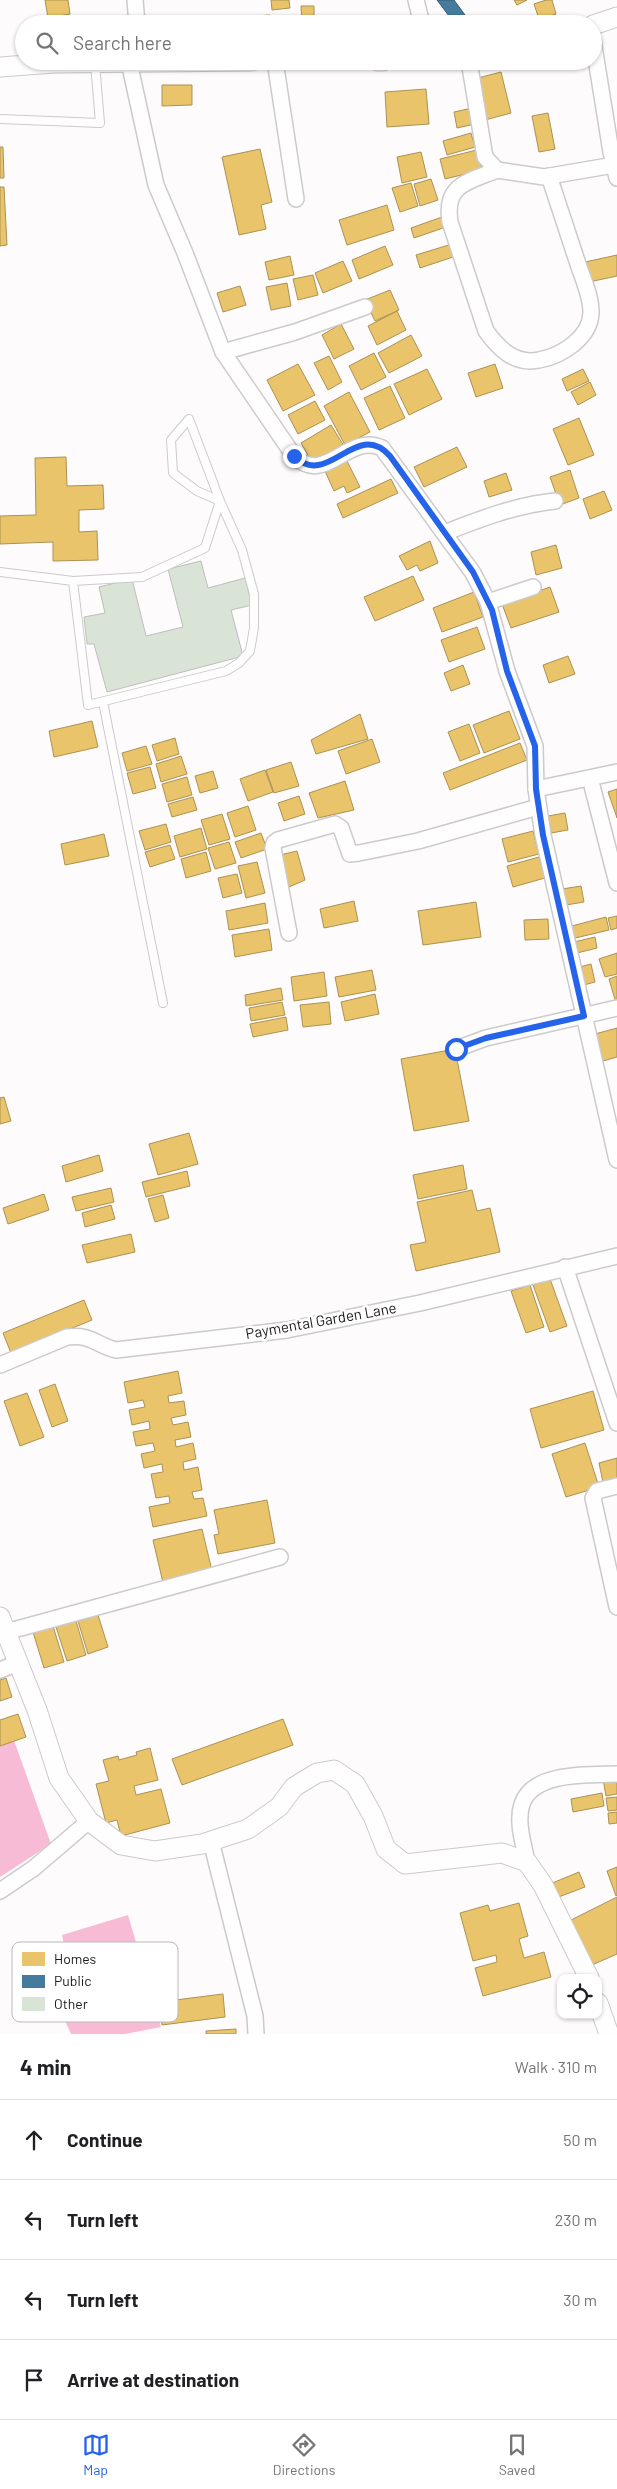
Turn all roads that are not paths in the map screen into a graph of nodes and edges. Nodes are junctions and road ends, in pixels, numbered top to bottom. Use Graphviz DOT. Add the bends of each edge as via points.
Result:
graph roads {
  1 [pos="135,0"];
  2 [pos="416,0"];
  3 [pos="136,15"];
  4 [pos="420,15"];
  5 [pos="617,17"];
  6 [pos="602,22"];
  7 [pos="15,66"];
  8 [pos="0,67"];
  9 [pos="96,70"];
  10 [pos="131,70"];
  11 [pos="276,70"];
  12 [pos="470,70"];
  13 [pos="598,70"];
  14 [pos="0,118"];
  15 [pos="497,170"];
  16 [pos="615,172"];
  17 [pos="549,176"];
  18 [pos="296,199"];
  19 [pos="365,307"];
  20 [pos="223,352"];
  21 [pos="220,500"];
  22 [pos="556,501"];
  23 [pos="444,533"];
  24 [pos="0,572"];
  25 [pos="73,580"];
  26 [pos="533,587"];
  27 [pos="488,602"];
  28 [pos="103,702"];
  29 [pos="617,772"];
  30 [pos="590,778"];
  31 [pos="536,789"];
  32 [pos="538,806"];
  33 [pos="617,883"];
  34 [pos="289,933"];
  35 [pos="163,1004"];
  36 [pos="617,1008"];
  37 [pos="584,1016"];
  38 [pos="456,1049"];
  39 [pos="617,1160"];
  40 [pos="617,1256"];
  41 [pos="565,1267"];
  42 [pos="0,1365"];
  43 [pos="617,1424"];
  44 [pos="617,1486"];
  45 [pos="280,1556"];
  46 [pos="617,1606"];
  47 [pos="3,1624"];
  48 [pos="18,1663"];
  49 [pos="0,1670"];
  50 [pos="617,1774"];
  51 [pos="89,1821"];
  52 [pos="211,1841"];
  53 [pos="526,1862"];
  54 [pos="0,1891"];
  55 [pos="588,1974"];
  56 [pos="602,2014"];
  57 [pos="256,2034"];
  58 [pos="609,2034"];
  1 -- 3 [label="street"];
  2 -- 4 [label="street"];
  5 -- 6 [label="street"];
  7 -- 8 [label="street"];
  9 -- 14 [label="lane" via="100,123"];
  10 -- 20 [label="street" via="156,185"];
  11 -- 18 [label="street"];
  12 -- 15 [label="street" via="485,157"];
  13 -- 16 [label="street"];
  15 -- 17 [label="street"];
  15 -- 17 [label="street" via="459,186 452,192 448,208 486,331 496,346 516,360 539,360 570,348 586,332 591,312"];
  16 -- 17 [label="street"];
  19 -- 20 [label="street" via="295,332"];
  20 -- 23 [label="street" via="302,464 319,466 361,445 374,444 382,448"];
  21 -- 21 [label="lane" via="197,492 173,473 171,440 189,419"];
  21 -- 25 [label="lane" via="205,548 142,577"];
  21 -- 28 [label="lane" via="242,550 254,594 250,651 226,671"];
  22 -- 23 [label="street" via="497,513"];
  23 -- 27 [label="street" via="473,572"];
  24 -- 25 [label="lane"];
  25 -- 28 [label="lane" via="88,705"];
  26 -- 27 [label="street"];
  27 -- 31 [label="street" via="507,671 535,746"];
  28 -- 35 [label="lane"];
  29 -- 30 [label="street"];
  30 -- 31 [label="street"];
  30 -- 33 [label="street"];
  31 -- 32 [label="street"];
  32 -- 34 [label="street" via="418,842 359,853 350,854 341,828 335,824 278,840 273,848"];
  32 -- 37 [label="street"];
  36 -- 37 [label="street"];
  37 -- 38 [label="street" via="486,1038"];
  37 -- 39 [label="street"];
  40 -- 41 [label="street, Paymental Garden Lane"];
  41 -- 42 [label="street, Paymental Garden Lane" via="287,1330 116,1350 106,1348 92,1338 67,1337"];
  41 -- 43 [label="street"];
  44 -- 46 [label="street" via="597,1491 592,1498"];
  45 -- 47 [label="street"];
  47 -- 48 [label="street"];
  48 -- 49 [label="street"];
  48 -- 51 [label="street" via="59,1778"];
  50 -- 53 [label="street" via="565,1776 546,1781 530,1792 522,1804 520,1822"];
  51 -- 52 [label="street" via="121,1845 155,1851"];
  51 -- 54 [label="street" via="34,1868"];
  52 -- 53 [label="street" via="248,1829 280,1807 294,1787 317,1773 334,1770 355,1784 386,1849 405,1864 502,1853"];
  52 -- 57 [label="street" via="256,2016"];
  53 -- 55 [label="street" via="543,1885"];
  56 -- 58 [label="street"];
}
